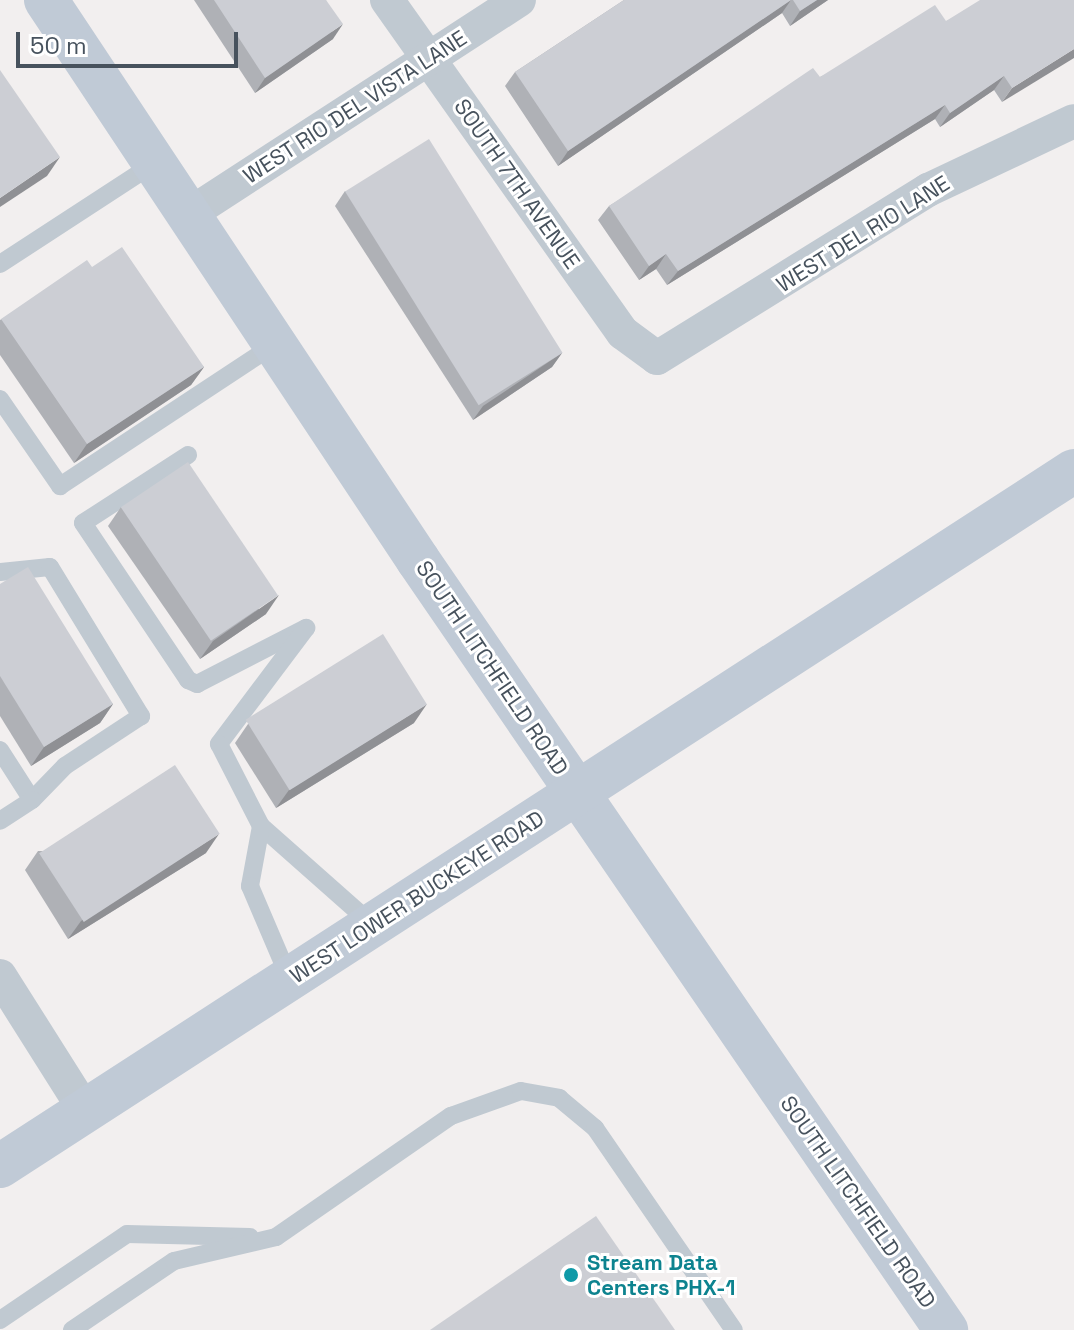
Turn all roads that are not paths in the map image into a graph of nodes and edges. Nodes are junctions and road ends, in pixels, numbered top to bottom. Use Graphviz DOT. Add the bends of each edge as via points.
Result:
graph roads {
  1 [pos="46,0"];
  2 [pos="387,0"];
  3 [pos="519,0"];
  4 [pos="428,59"];
  5 [pos="1074,121"];
  6 [pos="156,162"];
  7 [pos="191,213"];
  8 [pos="0,264"];
  9 [pos="278,342"];
  10 [pos="657,358"];
  11 [pos="0,399"];
  12 [pos="188,455"];
  13 [pos="1074,471"];
  14 [pos="0,572"];
  15 [pos="0,750"];
  16 [pos="577,793"];
  17 [pos="32,800"];
  18 [pos="0,821"];
  19 [pos="261,826"];
  20 [pos="373,925"];
  21 [pos="0,976"];
  22 [pos="290,980"];
  23 [pos="86,1112"];
  24 [pos="0,1166"];
  25 [pos="276,1237"];
  26 [pos="0,1320"];
  27 [pos="72,1330"];
  28 [pos="734,1330"];
  29 [pos="946,1330"];
  1 -- 6 [label="main road, SOUTH LITCHFIELD ROAD"];
  2 -- 4 [label="street, SOUTH 7TH AVENUE"];
  3 -- 4 [label="street, WEST RIO DEL VISTA LANE"];
  4 -- 7 [label="street, WEST RIO DEL VISTA LANE"];
  4 -- 10 [label="street, SOUTH 7TH AVENUE" via="623,333"];
  5 -- 10 [label="street, WEST DEL RIO LANE" via="928,190"];
  6 -- 7 [label="main road, SOUTH LITCHFIELD ROAD"];
  6 -- 8 [label="lane"];
  7 -- 9 [label="main road, SOUTH LITCHFIELD ROAD"];
  9 -- 11 [label="lane" via="60,486"];
  9 -- 16 [label="main road, SOUTH LITCHFIELD ROAD"];
  12 -- 19 [label="lane" via="83,523 192,683 306,628 219,744"];
  13 -- 16 [label="main road, WEST LOWER BUCKEYE ROAD"];
  14 -- 17 [label="lane" via="50,567 141,716 65,766"];
  15 -- 17 [label="lane"];
  16 -- 20 [label="main road, WEST LOWER BUCKEYE ROAD"];
  16 -- 29 [label="main road, SOUTH LITCHFIELD ROAD"];
  17 -- 18 [label="lane"];
  19 -- 20 [label="lane"];
  19 -- 22 [label="lane" via="250,886"];
  20 -- 22 [label="main road, WEST LOWER BUCKEYE ROAD"];
  21 -- 23 [label="street"];
  22 -- 23 [label="main road, WEST LOWER BUCKEYE ROAD"];
  23 -- 24 [label="main road, WEST LOWER BUCKEYE ROAD"];
  25 -- 26 [label="lane" via="127,1234"];
  25 -- 27 [label="lane" via="174,1261"];
  25 -- 28 [label="lane" via="475,1102 542,1093 595,1128"];
}
